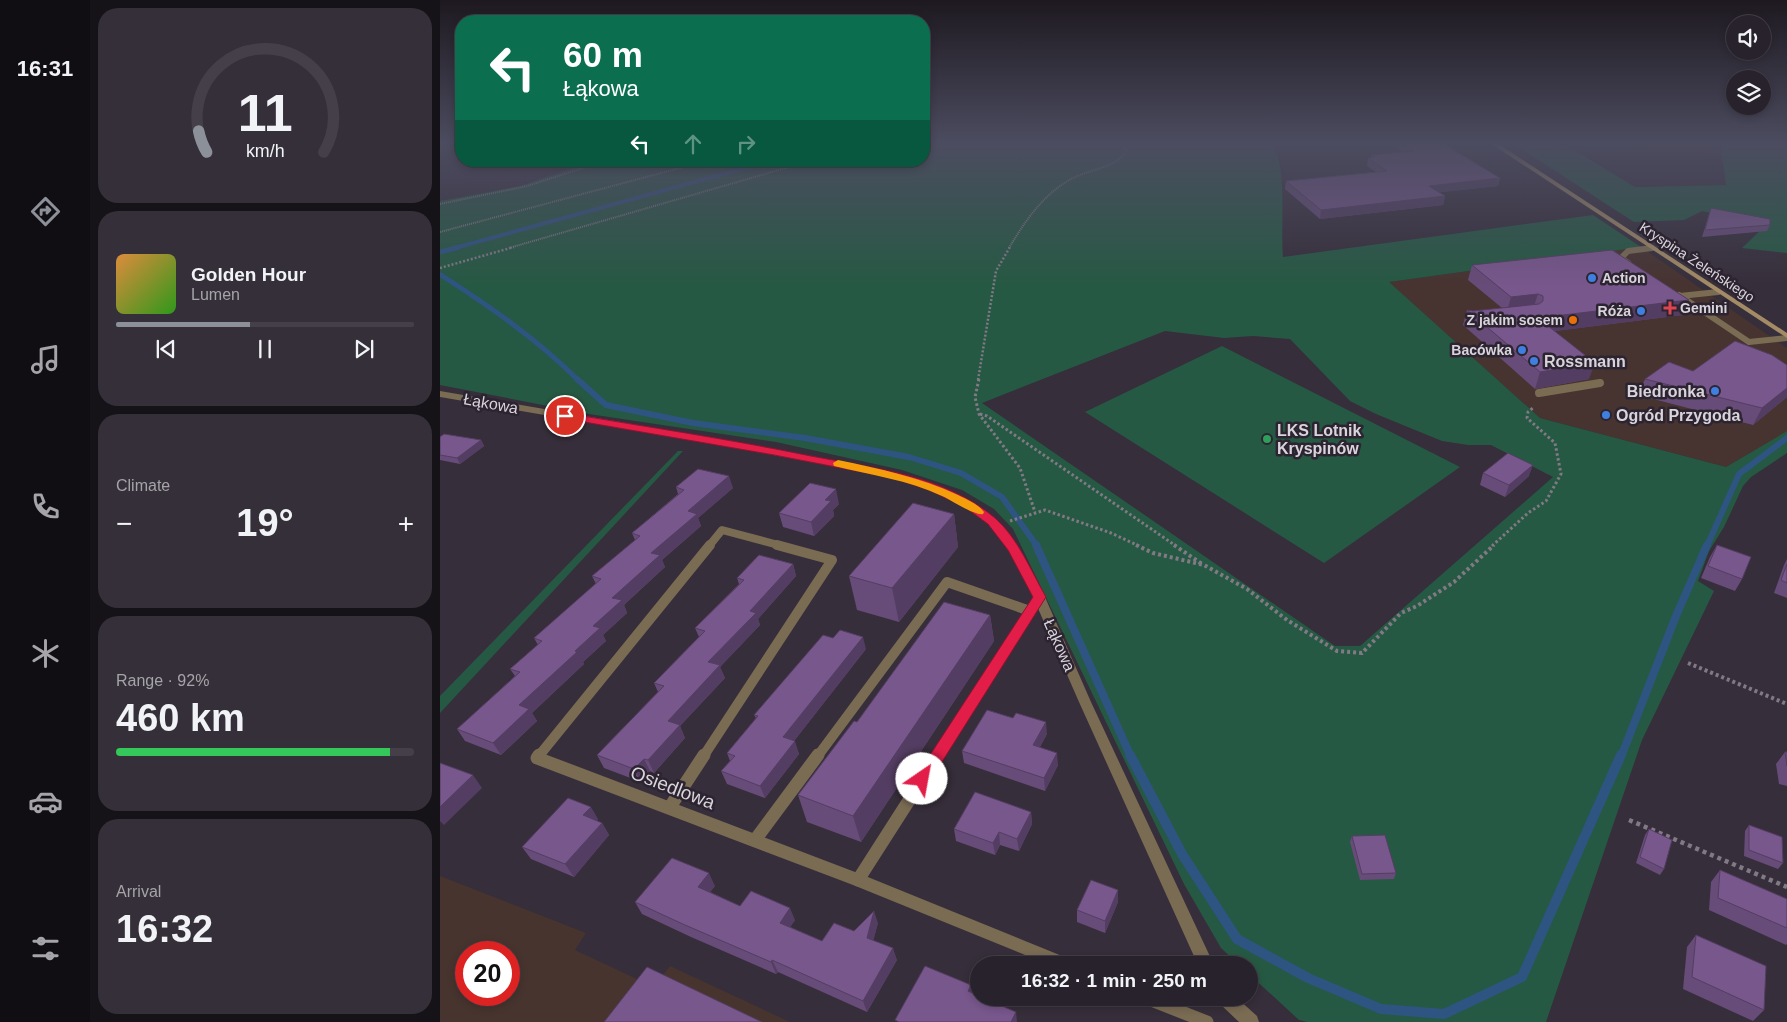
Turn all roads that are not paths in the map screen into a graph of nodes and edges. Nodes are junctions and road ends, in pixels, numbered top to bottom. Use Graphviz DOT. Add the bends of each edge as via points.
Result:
graph roads {
  1 [pos="1565,191"];
  2 [pos="1652,248"];
  3 [pos="1636,267"];
  4 [pos="1672,291"];
  5 [pos="1718,292"];
  6 [pos="1680,296"];
  7 [pos="1787,337"];
  8 [pos="1600,383"];
  9 [pos="1539,393"];
  10 [pos="440,394"];
  11 [pos="1039,597"];
  12 [pos="1030,611"];
  13 [pos="670,807"];
  14 [pos="755,840"];
  15 [pos="858,880"];
  16 [pos="1045,956"];
  17 [pos="1202,956"];
  18 [pos="1166,1006"];
  19 [pos="1234,1006"];
  20 [pos="1207,1022"];
  21 [pos="1250,1022"];
  1 -- 2 [label="main road, Kryspina Żeleńskiego"];
  2 -- 3 [label="lane" via="1628,251 1621,258"];
  2 -- 5 [label="main road, Kryspina Żeleńskiego"];
  4 -- 6 [label="lane"];
  5 -- 6 [label="lane"];
  5 -- 7 [label="main road, Kryspina Żeleńskiego"];
  6 -- 7 [label="lane" via="1749,342"];
  8 -- 9 [label="lane"];
  10 -- 11 [label="street, Łąkowa" via="823,460 896,476 933,488 969,504 992,522 1013,548"];
  11 -- 12 [label="lane"];
  11 -- 17 [label="street, Łąkowa"];
  12 -- 14 [label="lane" via="947,582"];
  12 -- 15 [label="lane"];
  13 -- 13 [label="lane, Osiedlowa" via="537,758 722,530 832,560"];
  13 -- 14 [label="lane, Osiedlowa"];
  14 -- 15 [label="lane, Osiedlowa"];
  15 -- 16 [label="lane, Osiedlowa"];
  18 -- 20 [label="lane"];
  19 -- 21 [label="street"];
}
